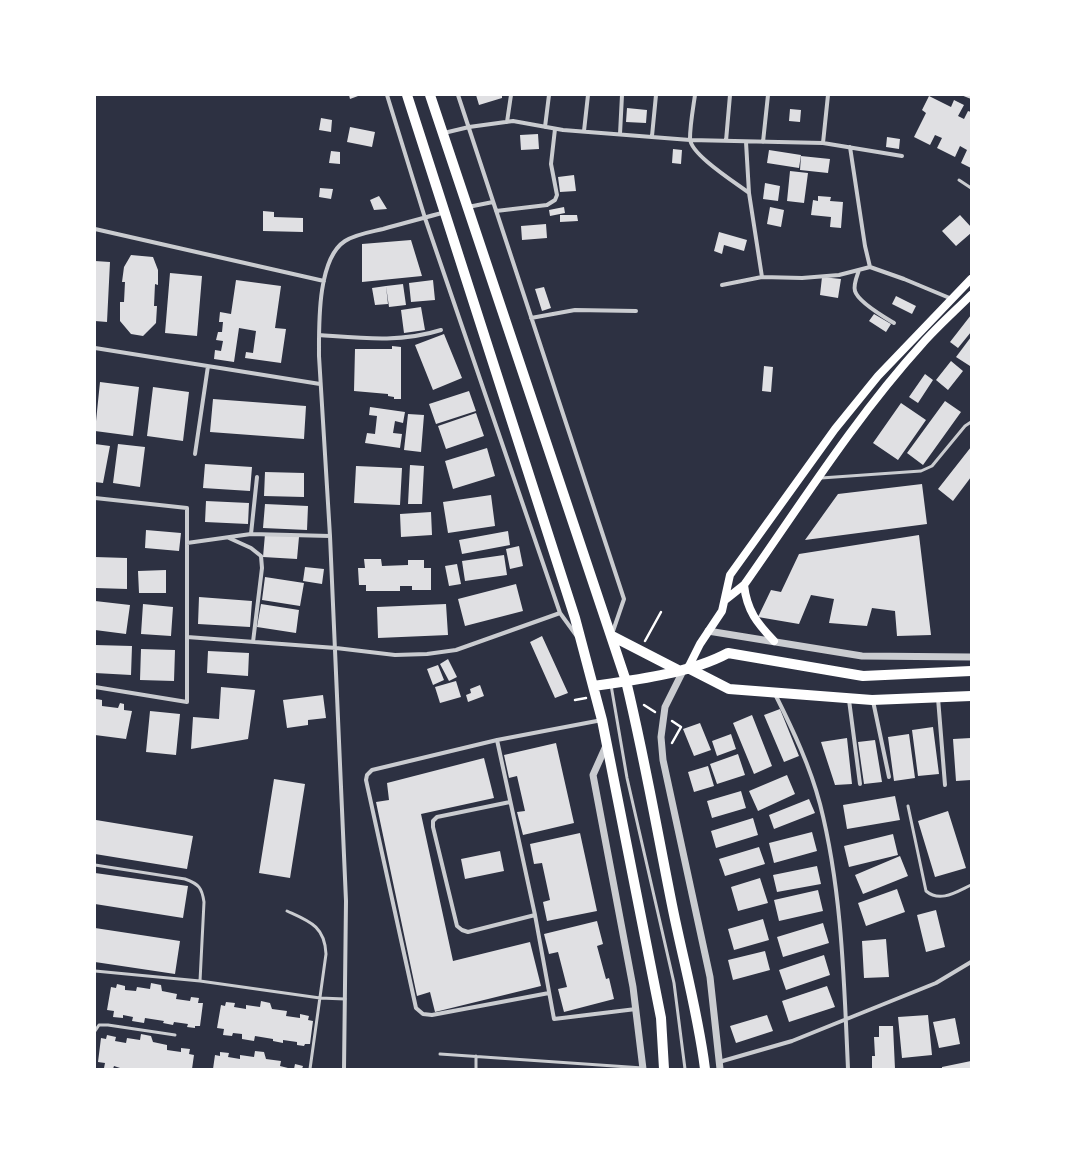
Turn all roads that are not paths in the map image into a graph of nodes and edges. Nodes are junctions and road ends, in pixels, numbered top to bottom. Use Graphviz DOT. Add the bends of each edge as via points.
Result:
graph roads {
  1 [pos="387,95"];
  2 [pos="407,95"];
  3 [pos="430,95"];
  4 [pos="458,95"];
  5 [pos="511,95"];
  6 [pos="548,95"];
  7 [pos="588,95"];
  8 [pos="622,95"];
  9 [pos="656,95"];
  10 [pos="695,95"];
  11 [pos="730,95"];
  12 [pos="768,95"];
  13 [pos="828,95"];
  14 [pos="507,122"];
  15 [pos="468,127"];
  16 [pos="545,127"];
  17 [pos="556,128"];
  18 [pos="584,131"];
  19 [pos="443,134"];
  20 [pos="620,134"];
  21 [pos="652,136"];
  22 [pos="690,140"];
  23 [pos="726,141"];
  24 [pos="746,142"];
  25 [pos="763,142"];
  26 [pos="823,143"];
  27 [pos="850,147"];
  28 [pos="902,156"];
  29 [pos="959,180"];
  30 [pos="971,188"];
  31 [pos="749,193"];
  32 [pos="493,202"];
  33 [pos="468,207"];
  34 [pos="496,211"];
  35 [pos="445,212"];
  36 [pos="425,218"];
  37 [pos="95,229"];
  38 [pos="870,267"];
  39 [pos="859,270"];
  40 [pos="762,277"];
  41 [pos="971,279"];
  42 [pos="324,281"];
  43 [pos="722,285"];
  44 [pos="971,295"];
  45 [pos="952,299"];
  46 [pos="636,311"];
  47 [pos="531,318"];
  48 [pos="894,323"];
  49 [pos="441,330"];
  50 [pos="319,335"];
  51 [pos="95,348"];
  52 [pos="208,366"];
  53 [pos="320,384"];
  54 [pos="971,422"];
  55 [pos="195,454"];
  56 [pos="257,477"];
  57 [pos="819,478"];
  58 [pos="95,498"];
  59 [pos="250,534"];
  60 [pos="330,536"];
  61 [pos="228,538"];
  62 [pos="187,543"];
  63 [pos="744,585"];
  64 [pos="726,600"];
  65 [pos="560,613"];
  66 [pos="708,631"];
  67 [pos="612,636"];
  68 [pos="187,637"];
  69 [pos="774,641"];
  70 [pos="253,642"];
  71 [pos="582,644"];
  72 [pos="336,648"];
  73 [pos="971,657"];
  74 [pos="683,669"];
  75 [pos="971,671"];
  76 [pos="626,681"];
  77 [pos="611,684"];
  78 [pos="594,686"];
  79 [pos="95,688"];
  80 [pos="774,692"];
  81 [pos="971,696"];
  82 [pos="938,697"];
  83 [pos="849,698"];
  84 [pos="872,700"];
  85 [pos="602,720"];
  86 [pos="497,740"];
  87 [pos="606,746"];
  88 [pos="889,777"];
  89 [pos="860,784"];
  90 [pos="945,785"];
  91 [pos="510,802"];
  92 [pos="908,806"];
  93 [pos="95,865"];
  94 [pos="971,885"];
  95 [pos="287,910"];
  96 [pos="535,915"];
  97 [pos="971,962"];
  98 [pos="95,971"];
  99 [pos="200,981"];
  100 [pos="549,993"];
  101 [pos="320,998"];
  102 [pos="345,999"];
  103 [pos="636,1009"];
  104 [pos="846,1020"];
  105 [pos="95,1031"];
  106 [pos="175,1035"];
  107 [pos="440,1054"];
  108 [pos="476,1056"];
  109 [pos="719,1066"];
  110 [pos="643,1068"];
  111 [pos="310,1069"];
  112 [pos="344,1069"];
  113 [pos="476,1069"];
  114 [pos="664,1069"];
  115 [pos="684,1069"];
  116 [pos="705,1069"];
  117 [pos="848,1069"];
  1 -- 36 [label="street"];
  2 -- 35 [label="main road"];
  3 -- 19 [label="main road"];
  4 -- 15 [label="street"];
  5 -- 14 [label="street"];
  6 -- 16 [label="street"];
  7 -- 18 [label="street"];
  8 -- 20 [label="street"];
  9 -- 21 [label="street"];
  10 -- 22 [label="street"];
  11 -- 23 [label="street"];
  12 -- 25 [label="street"];
  13 -- 26 [label="street"];
  14 -- 15 [label="street"];
  14 -- 16 [label="street"];
  15 -- 19 [label="street"];
  15 -- 32 [label="street"];
  16 -- 17 [label="street"];
  17 -- 18 [label="street"];
  17 -- 34 [label="street" via="551,164 557,195 555,200 547,205"];
  18 -- 20 [label="street"];
  19 -- 33 [label="main road"];
  20 -- 21 [label="street"];
  21 -- 22 [label="street"];
  22 -- 23 [label="street"];
  22 -- 31 [label="street" via="706,161"];
  23 -- 24 [label="street"];
  24 -- 25 [label="street"];
  24 -- 31 [label="street"];
  25 -- 26 [label="street"];
  26 -- 27 [label="street"];
  27 -- 28 [label="street"];
  27 -- 38 [label="street"];
  29 -- 30 [label="lane"];
  31 -- 40 [label="street"];
  32 -- 33 [label="street"];
  32 -- 34 [label="street"];
  33 -- 67 [label="main road"];
  34 -- 47 [label="street"];
  35 -- 36 [label="street"];
  35 -- 71 [label="main road"];
  36 -- 42 [label="street" via="345,241 335,251"];
  36 -- 65 [label="street"];
  37 -- 42 [label="street"];
  38 -- 39 [label="street"];
  38 -- 45 [label="street"];
  39 -- 40 [label="street" via="839,275 802,278"];
  39 -- 48 [label="street" via="854,285 860,299"];
  40 -- 43 [label="street"];
  41 -- 45 [label="main road"];
  42 -- 50 [label="street" via="318,322"];
  44 -- 57 [label="main road" via="922,344 858,422"];
  45 -- 64 [label="main road" via="878,376 835,429 730,575"];
  46 -- 47 [label="street" via="575,310"];
  47 -- 67 [label="street" via="624,599"];
  49 -- 50 [label="street" via="421,336 381,340"];
  50 -- 53 [label="street"];
  51 -- 52 [label="street"];
  52 -- 53 [label="street"];
  52 -- 55 [label="street"];
  53 -- 60 [label="street"];
  54 -- 57 [label="lane" via="932,466 921,471"];
  56 -- 59 [label="street"];
  57 -- 63 [label="main road"];
  58 -- 62 [label="street" via="187,508"];
  59 -- 60 [label="street"];
  59 -- 61 [label="street"];
  60 -- 72 [label="street"];
  61 -- 62 [label="street"];
  61 -- 70 [label="street" via="251,548 261,556 262,568"];
  62 -- 68 [label="street"];
  63 -- 64 [label="main road"];
  63 -- 69 [label="main road" via="746,601 757,623"];
  64 -- 66 [label="main road" via="722,611"];
  65 -- 71 [label="street"];
  65 -- 72 [label="street" via="456,650 395,655"];
  66 -- 69 [label="street"];
  66 -- 74 [label="main road"];
  67 -- 74 [label="main road"];
  67 -- 76 [label="main road"];
  68 -- 70 [label="street"];
  68 -- 79 [label="street" via="187,702"];
  69 -- 73 [label="street" via="862,656"];
  70 -- 72 [label="street"];
  71 -- 78 [label="main road"];
  72 -- 102 [label="street" via="346,901"];
  74 -- 75 [label="main road" via="712,662 728,653 863,676"];
  74 -- 76 [label="main road"];
  74 -- 80 [label="main road" via="729,689"];
  74 -- 109 [label="street" via="665,707 661,736 662,752 710,977"];
  76 -- 77 [label="main road"];
  76 -- 116 [label="main road" via="699,1027"];
  77 -- 78 [label="main road"];
  77 -- 115 [label="lane" via="627,778 674,983"];
  78 -- 85 [label="main road"];
  80 -- 83 [label="main road"];
  80 -- 104 [label="street" via="799,743 819,802 831,852"];
  81 -- 82 [label="main road"];
  82 -- 84 [label="main road"];
  82 -- 90 [label="street"];
  83 -- 84 [label="main road"];
  83 -- 89 [label="street"];
  84 -- 88 [label="street"];
  85 -- 86 [label="street"];
  85 -- 87 [label="main road"];
  86 -- 91 [label="street"];
  86 -- 100 [label="street" via="372,770 366,780 416,1008 423,1014 432,1015"];
  87 -- 103 [label="street" via="592,775"];
  87 -- 114 [label="main road" via="661,1018"];
  91 -- 96 [label="street"];
  91 -- 96 [label="street" via="437,817 433,821 433,827 457,926 468,932"];
  92 -- 94 [label="lane" via="926,891 932,897 944,897"];
  93 -- 99 [label="lane" via="197,883 204,902"];
  95 -- 101 [label="lane" via="319,928 325,941 326,954"];
  96 -- 100 [label="street"];
  97 -- 104 [label="street" via="936,983"];
  98 -- 99 [label="lane"];
  99 -- 101 [label="lane"];
  100 -- 103 [label="street" via="554,1020"];
  101 -- 102 [label="lane"];
  101 -- 111 [label="lane"];
  102 -- 112 [label="street"];
  103 -- 110 [label="street"];
  104 -- 109 [label="street"];
  104 -- 117 [label="street"];
  105 -- 106 [label="lane" via="99,1025 108,1025"];
  107 -- 108 [label="lane"];
  108 -- 110 [label="lane"];
  108 -- 113 [label="lane"];
}
